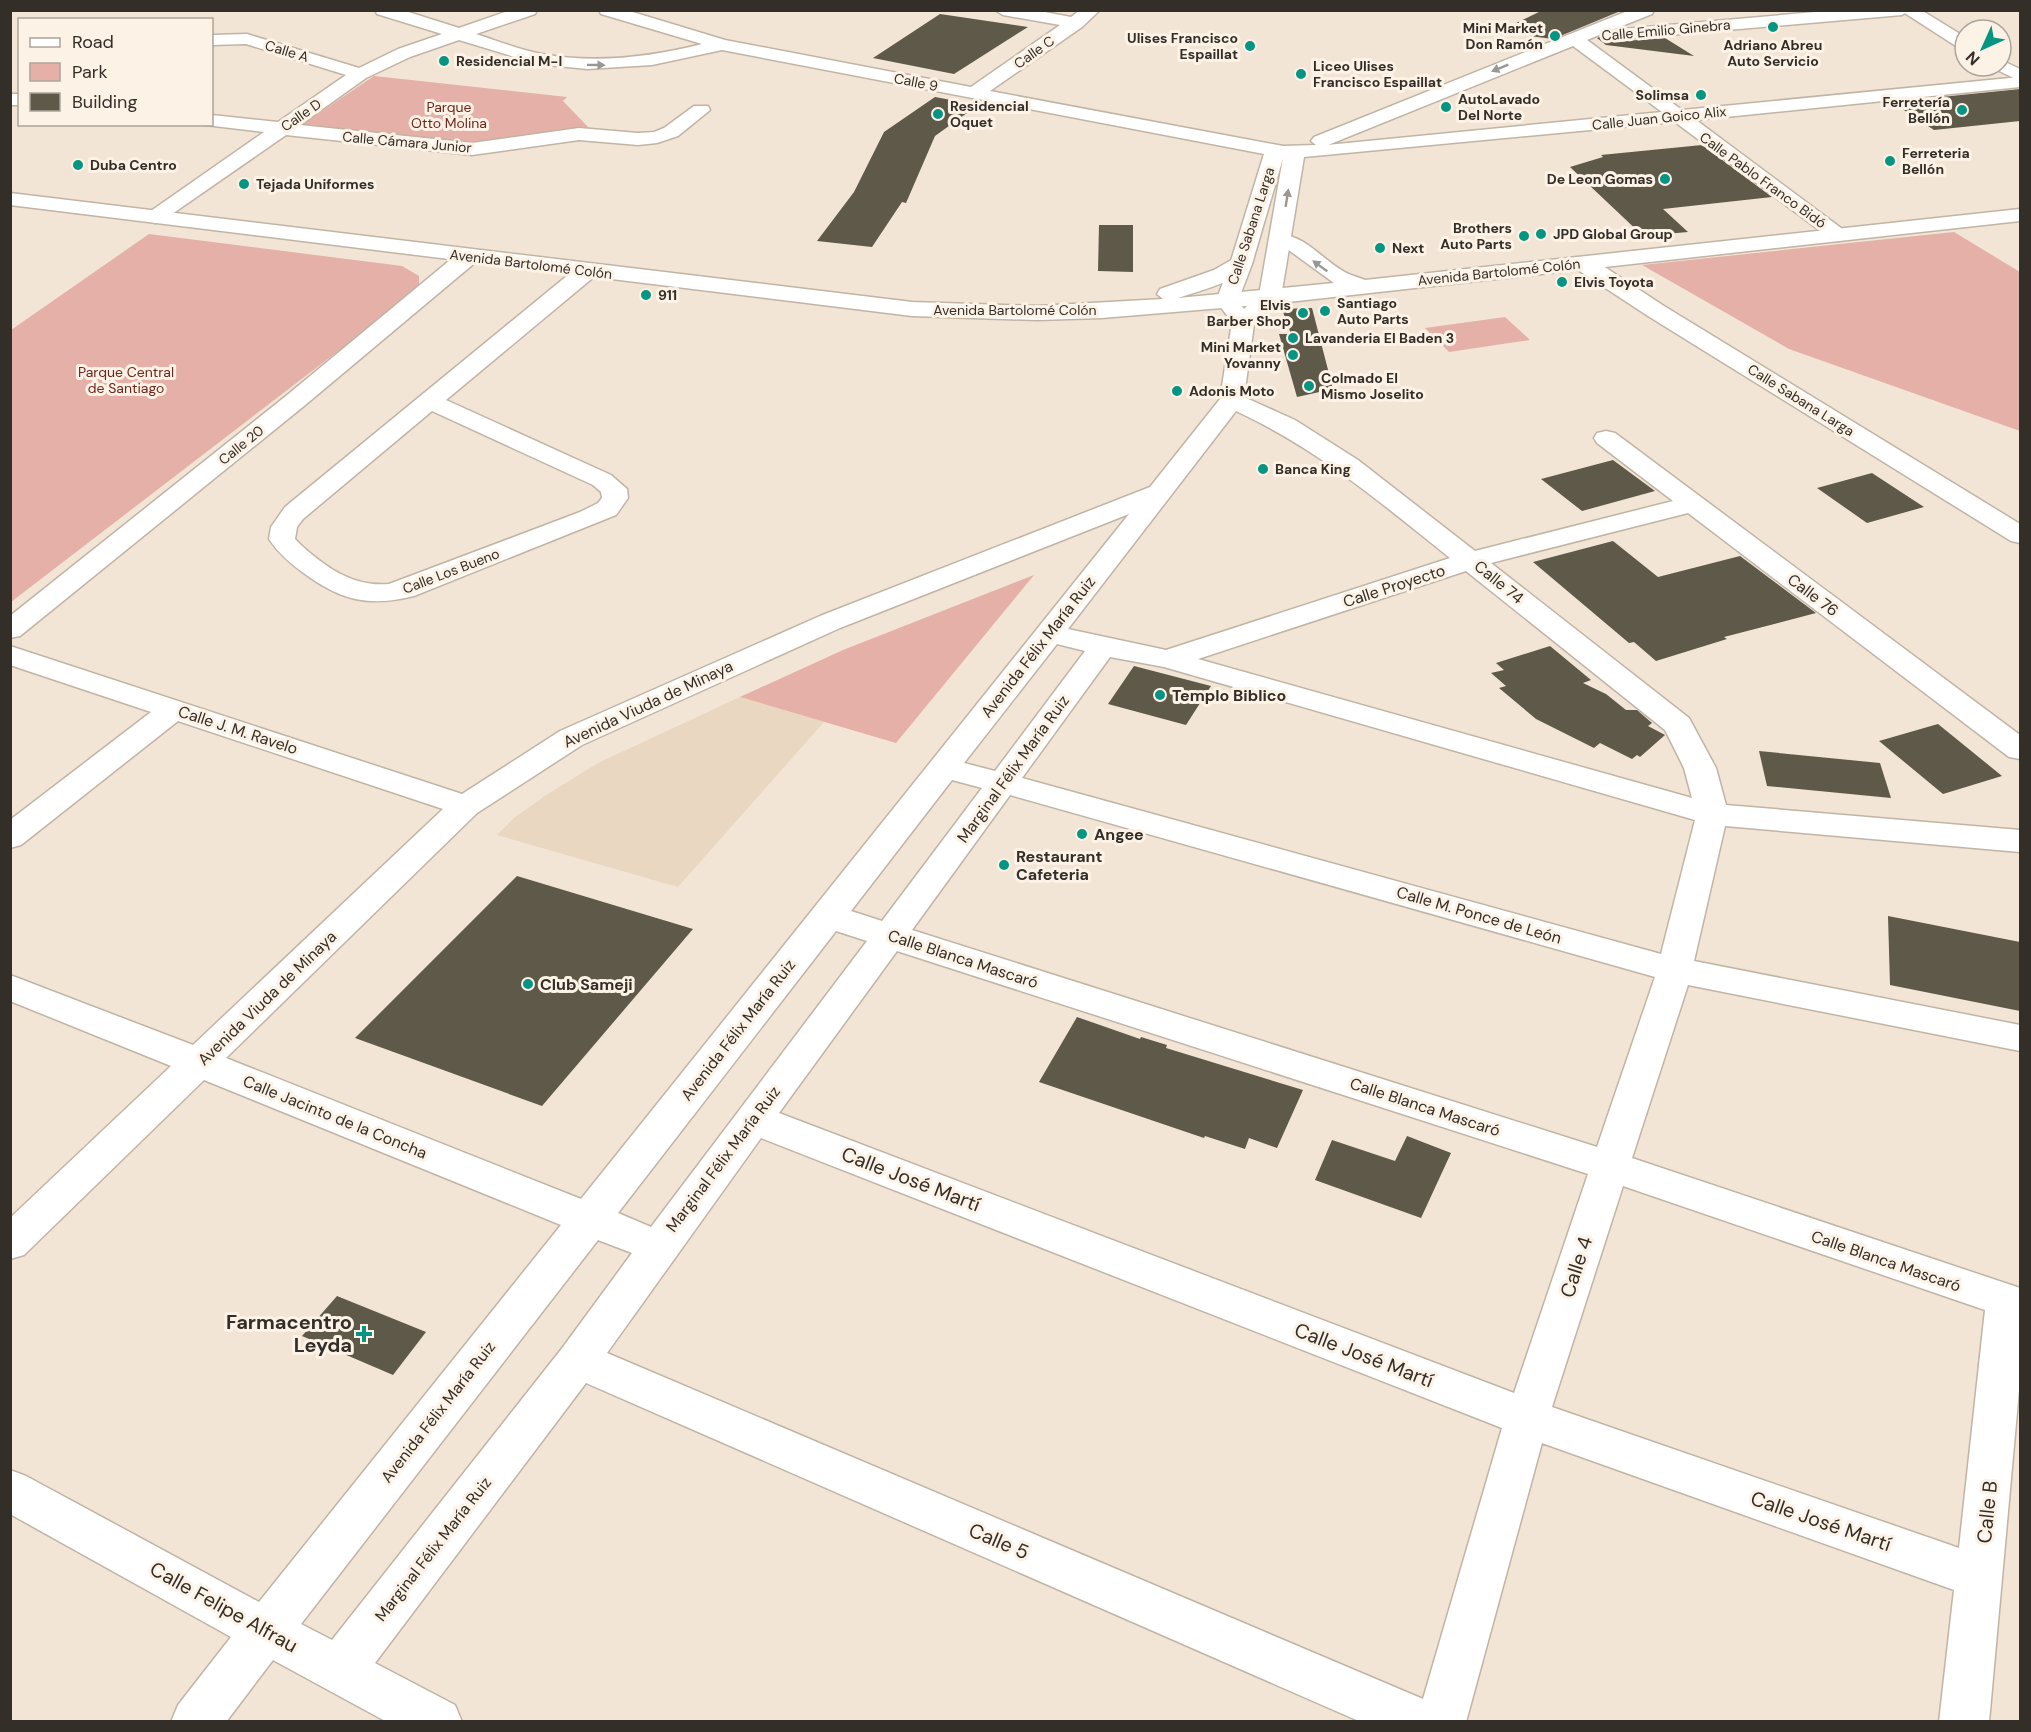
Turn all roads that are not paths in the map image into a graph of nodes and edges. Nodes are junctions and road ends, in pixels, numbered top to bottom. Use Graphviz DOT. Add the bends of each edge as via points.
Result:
graph roads {
  1 [pos="383,10"];
  2 [pos="529,10"];
  3 [pos="607,10"];
  4 [pos="1003,10"];
  5 [pos="1092,10"];
  6 [pos="1646,10"];
  7 [pos="1902,10"];
  8 [pos="1908,10"];
  9 [pos="1076,23"];
  10 [pos="458,33"];
  11 [pos="1953,37"];
  12 [pos="1574,38"];
  13 [pos="213,40"];
  14 [pos="722,45"];
  15 [pos="360,74"];
  16 [pos="2020,82"];
  17 [pos="975,93"];
  18 [pos="701,110"];
  19 [pos="1677,116"];
  20 [pos="213,121"];
  21 [pos="282,129"];
  22 [pos="1289,151"];
  23 [pos="10,199"];
  24 [pos="2020,215"];
  25 [pos="155,217"];
  26 [pos="1838,235"];
  27 [pos="1280,240"];
  28 [pos="469,256"];
  29 [pos="1583,263"];
  30 [pos="1241,264"];
  31 [pos="587,271"];
  32 [pos="1363,287"];
  33 [pos="1270,297"];
  34 [pos="1128,309"];
  35 [pos="1235,311"];
  36 [pos="1232,400"];
  37 [pos="429,401"];
  38 [pos="1606,438"];
  39 [pos="1159,493"];
  40 [pos="1691,504"];
  41 [pos="2020,535"];
  42 [pos="1472,560"];
  43 [pos="10,630"];
  44 [pos="1049,633"];
  45 [pos="1103,647"];
  46 [pos="10,655"];
  47 [pos="1168,659"];
  48 [pos="174,709"];
  49 [pos="2020,750"];
  50 [pos="943,768"];
  51 [pos="1004,783"];
  52 [pos="466,806"];
  53 [pos="1712,814"];
  54 [pos="10,837"];
  55 [pos="2020,841"];
  56 [pos="828,916"];
  57 [pos="889,935"];
  58 [pos="1674,970"];
  59 [pos="10,987"];
  60 [pos="2020,1038"];
  61 [pos="199,1063"];
  62 [pos="753,1119"];
  63 [pos="1609,1166"];
  64 [pos="589,1219"];
  65 [pos="10,1243"];
  66 [pos="658,1247"];
  67 [pos="2014,1304"];
  68 [pos="578,1360"];
  69 [pos="1527,1418"];
  70 [pos="10,1490"];
  71 [pos="1980,1577"];
  72 [pos="266,1630"];
  73 [pos="340,1669"];
  74 [pos="195,1722"];
  75 [pos="438,1722"];
  76 [pos="1420,1722"];
  77 [pos="1441,1722"];
  78 [pos="1964,1722"];
  1 -- 10 [label="street"];
  2 -- 10 [label="street, Calle D"];
  3 -- 14 [label="street, Calle 9"];
  4 -- 9 [label="street"];
  5 -- 9 [label="street, Calle C"];
  6 -- 12 [label="street"];
  7 -- 12 [label="street, Calle Emilio Ginebra"];
  8 -- 11 [label="street"];
  9 -- 17 [label="street, Calle C"];
  10 -- 14 [label="street, one-way" via="538,59 597,66 661,60"];
  10 -- 15 [label="street, Calle D"];
  12 -- 19 [label="street, Calle Pablo Franco Bidó"];
  12 -- 22 [label="street, one-way"];
  13 -- 15 [label="street, Calle A" via="247,39"];
  14 -- 17 [label="street, Calle 9"];
  15 -- 21 [label="street, Calle D"];
  16 -- 19 [label="street, Calle Juan Goico Alix"];
  17 -- 22 [label="street, Calle 9"];
  18 -- 21 [label="street, Calle Cámara Junior" via="671,132 657,137 579,134 472,149"];
  19 -- 22 [label="street, Calle Juan Goico Alix" via="1328,151"];
  19 -- 26 [label="street, Calle Pablo Franco Bidó"];
  20 -- 21 [label="street, Calle Cámara Junior"];
  21 -- 25 [label="street, Calle D"];
  27 -- 22 [label="street, Calle Sabana Larga, one-way"];
  22 -- 30 [label="street, Calle Sabana Larga"];
  23 -- 25 [label="street, Avenida Bartolomé Colón"];
  24 -- 26 [label="street, Avenida Bartolomé Colón"];
  25 -- 28 [label="street, Avenida Bartolomé Colón"];
  26 -- 29 [label="street, Avenida Bartolomé Colón"];
  32 -- 27 [label="street, one-way" via="1335,276 1297,247"];
  27 -- 33 [label="street, Calle Sabana Larga"];
  28 -- 31 [label="street, Avenida Bartolomé Colón"];
  28 -- 43 [label="street, Calle 20"];
  29 -- 32 [label="street, Avenida Bartolomé Colón"];
  29 -- 41 [label="street, Calle Sabana Larga"];
  30 -- 34 [label="street" via="1212,279"];
  30 -- 35 [label="street, Calle Sabana Larga"];
  31 -- 34 [label="street, Avenida Bartolomé Colón" via="912,309 1045,313"];
  31 -- 37 [label="street, Calle Los Bueno"];
  32 -- 33 [label="street, Avenida Bartolomé Colón"];
  33 -- 35 [label="street"];
  34 -- 35 [label="street, Avenida Bartolomé Colón"];
  35 -- 36 [label="street"];
  36 -- 39 [label="street, Avenida Félix María Ruiz"];
  36 -- 42 [label="street, Calle 74" via="1286,425 1350,465"];
  37 -- 37 [label="street, Calle Los Bueno" via="602,480 614,489 615,498 607,509 589,518 404,590 369,594 340,587 291,551 282,539 284,527 310,497"];
  38 -- 40 [label="street, Calle 76"];
  39 -- 44 [label="street, Avenida Félix María Ruiz"];
  39 -- 52 [label="street, Avenida Viuda de Minaya" via="830,622 571,738"];
  40 -- 42 [label="street, Calle Proyecto"];
  40 -- 49 [label="street, Calle 76"];
  42 -- 47 [label="street, Calle Proyecto"];
  42 -- 53 [label="street, Calle 74" via="1678,725 1700,768"];
  44 -- 45 [label="street"];
  44 -- 50 [label="street, Avenida Félix María Ruiz"];
  45 -- 47 [label="street"];
  45 -- 51 [label="street, Marginal Félix María Ruiz"];
  46 -- 48 [label="street, Calle J. M. Ravelo"];
  47 -- 53 [label="street"];
  48 -- 52 [label="street, Calle J. M. Ravelo"];
  48 -- 54 [label="street"];
  50 -- 51 [label="street, Calle M. Ponce de León"];
  50 -- 56 [label="street, Avenida Félix María Ruiz"];
  51 -- 57 [label="street, Marginal Félix María Ruiz"];
  51 -- 58 [label="street, Calle M. Ponce de León"];
  52 -- 61 [label="street, Avenida Viuda de Minaya"];
  53 -- 55 [label="street"];
  53 -- 58 [label="street, Calle 4"];
  56 -- 57 [label="street, Calle Blanca Mascaró"];
  56 -- 64 [label="street, Avenida Félix María Ruiz"];
  57 -- 62 [label="street, Marginal Félix María Ruiz"];
  57 -- 63 [label="street, Calle Blanca Mascaró"];
  58 -- 60 [label="street, Calle M. Ponce de León"];
  58 -- 63 [label="street, Calle 4"];
  59 -- 61 [label="street, Calle Jacinto de la Concha"];
  61 -- 64 [label="street, Calle Jacinto de la Concha"];
  61 -- 65 [label="street, Avenida Viuda de Minaya"];
  62 -- 66 [label="street, Marginal Félix María Ruiz"];
  62 -- 69 [label="street, Calle José Martí"];
  63 -- 67 [label="street, Calle Blanca Mascaró"];
  63 -- 69 [label="street, Calle 4"];
  64 -- 66 [label="street, Calle Jacinto de la Concha"];
  64 -- 72 [label="street, Avenida Félix María Ruiz"];
  66 -- 68 [label="street, Marginal Félix María Ruiz"];
  67 -- 71 [label="street, Calle B"];
  68 -- 73 [label="street, Marginal Félix María Ruiz"];
  68 -- 76 [label="street, Calle 5"];
  69 -- 71 [label="street, Calle José Martí"];
  69 -- 77 [label="street, Calle 4"];
  70 -- 72 [label="street, Calle Felipe Alfrau"];
  71 -- 78 [label="street, Calle B"];
  72 -- 73 [label="street, Calle Felipe Alfrau"];
  72 -- 74 [label="street, Avenida Félix María Ruiz"];
  73 -- 75 [label="street, Calle Felipe Alfrau"];
}
